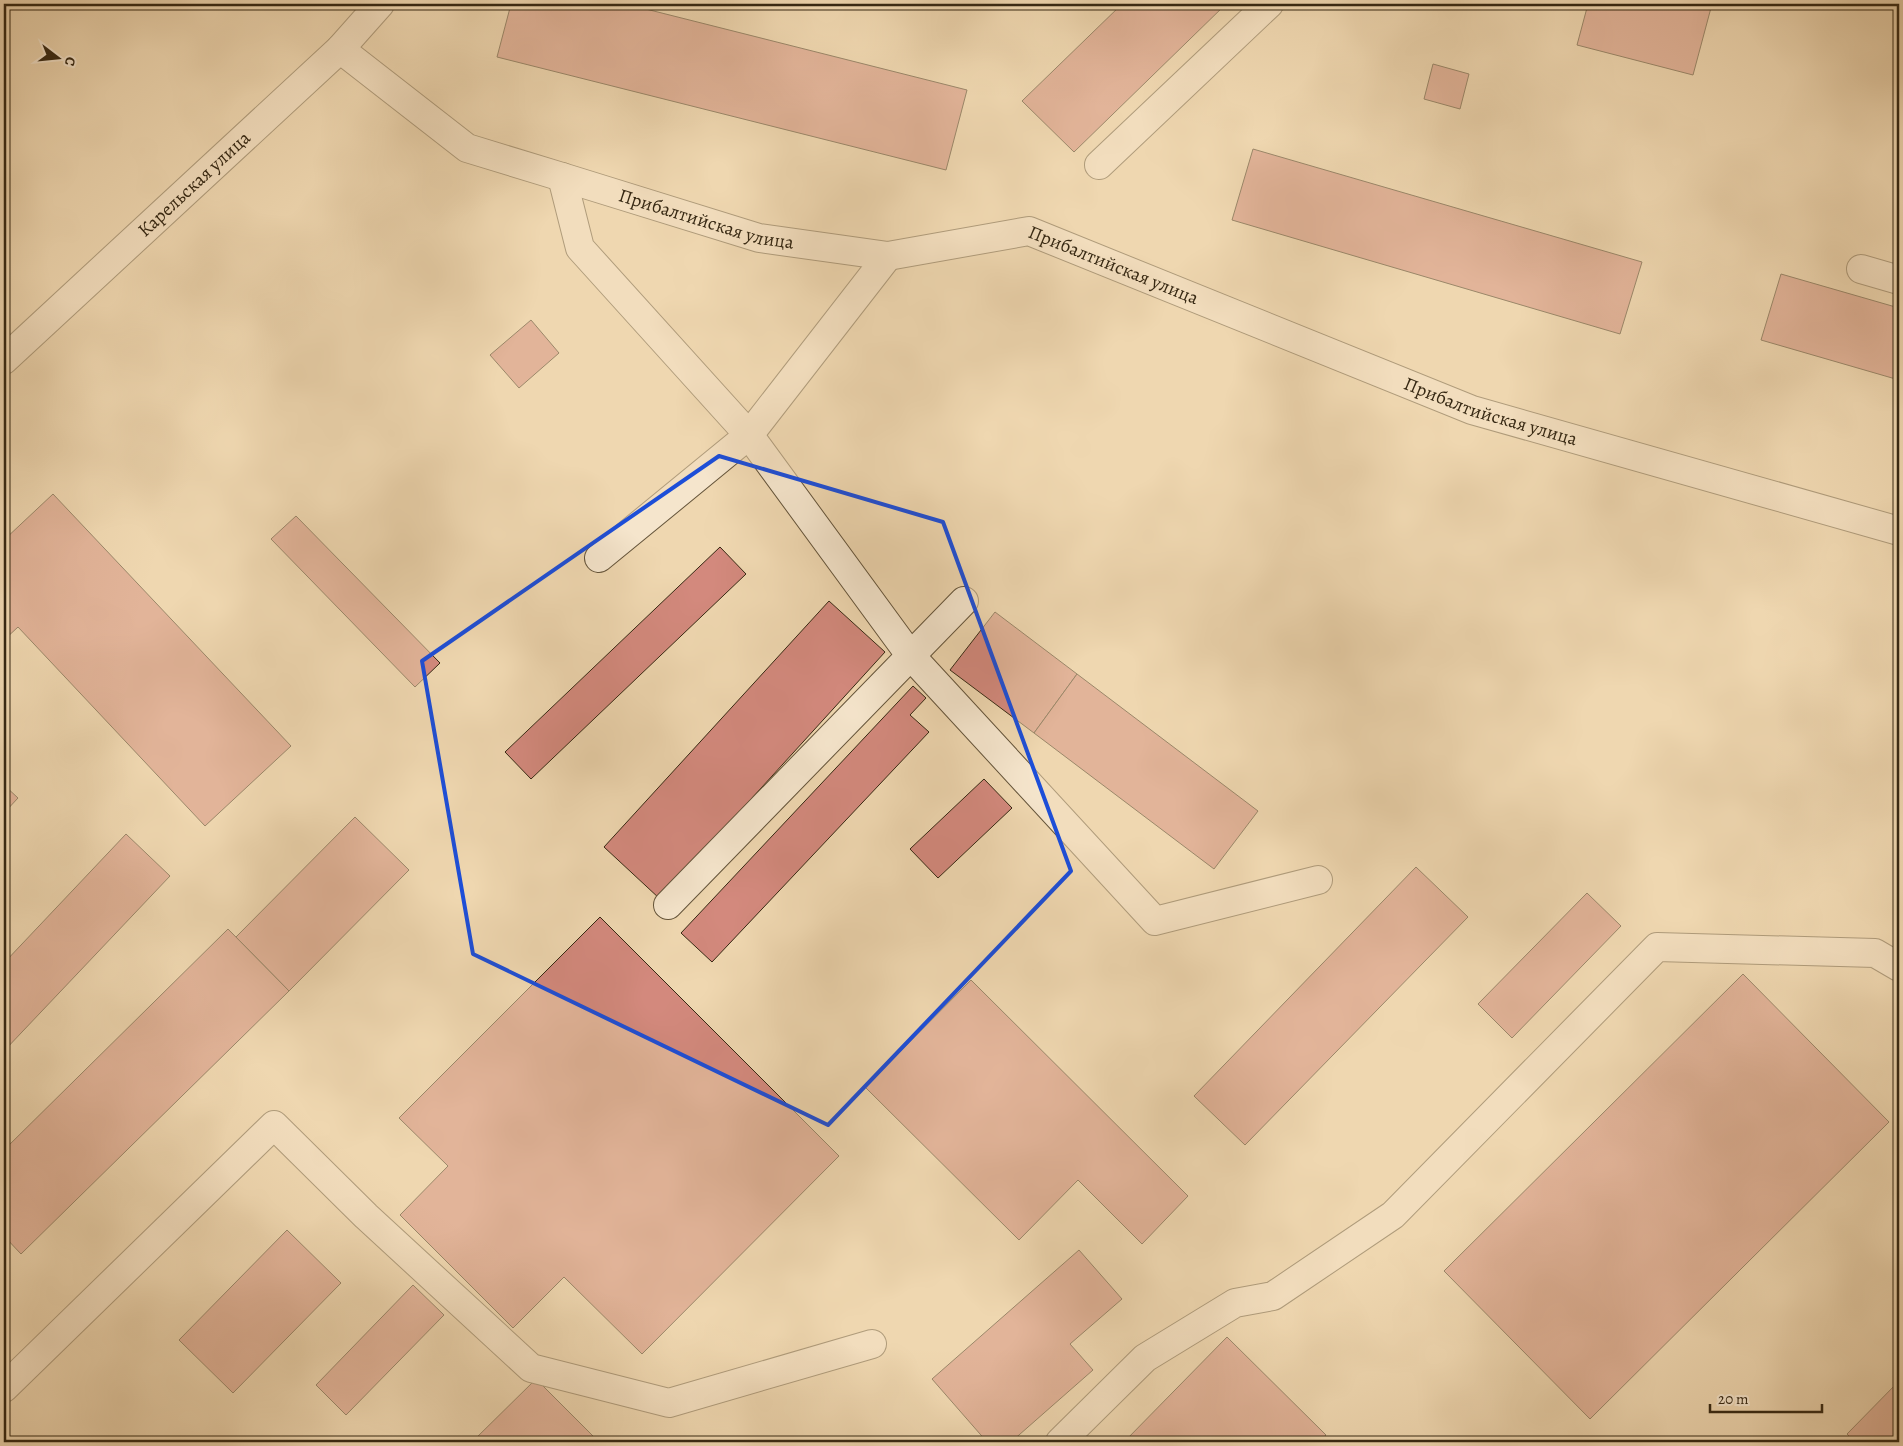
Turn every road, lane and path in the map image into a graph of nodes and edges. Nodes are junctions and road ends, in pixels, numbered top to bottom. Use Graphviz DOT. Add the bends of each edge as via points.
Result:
graph roads {
  1 [pos="380,4"];
  2 [pos="1269,4"];
  3 [pos="340,49"];
  4 [pos="1099,165"];
  5 [pos="562,178"];
  6 [pos="888,256"];
  7 [pos="1861,269"];
  8 [pos="1899,280"];
  9 [pos="4,360"];
  10 [pos="749,435"];
  11 [pos="1899,531"];
  12 [pos="599,558"];
  13 [pos="964,601"];
  14 [pos="910,656"];
  15 [pos="1318,880"];
  16 [pos="668,905"];
  17 [pos="1899,967"];
  18 [pos="872,1344"];
  19 [pos="4,1388"];
  20 [pos="1060,1442"];
  1 -- 3 [label="street, Карельская улица"];
  2 -- 4 [label="street"];
  3 -- 5 [label="street, Прибалтийская улица" via="467,148"];
  3 -- 9 [label="street, Карельская улица"];
  5 -- 6 [label="street, Прибалтийская улица" via="758,238"];
  5 -- 10 [label="street" via="580,248"];
  6 -- 10 [label="street"];
  6 -- 11 [label="street, Прибалтийская улица" via="1029,231 1472,410"];
  7 -- 8 [label="street"];
  10 -- 12 [label="street"];
  10 -- 14 [label="street"];
  13 -- 14 [label="street"];
  14 -- 15 [label="street" via="1155,921"];
  14 -- 16 [label="street"];
  17 -- 20 [label="street" via="1875,953 1658,947 1393,1215 1272,1296 1234,1303 1145,1358"];
  18 -- 19 [label="street" via="669,1403 531,1368 366,1216 274,1125"];
}
